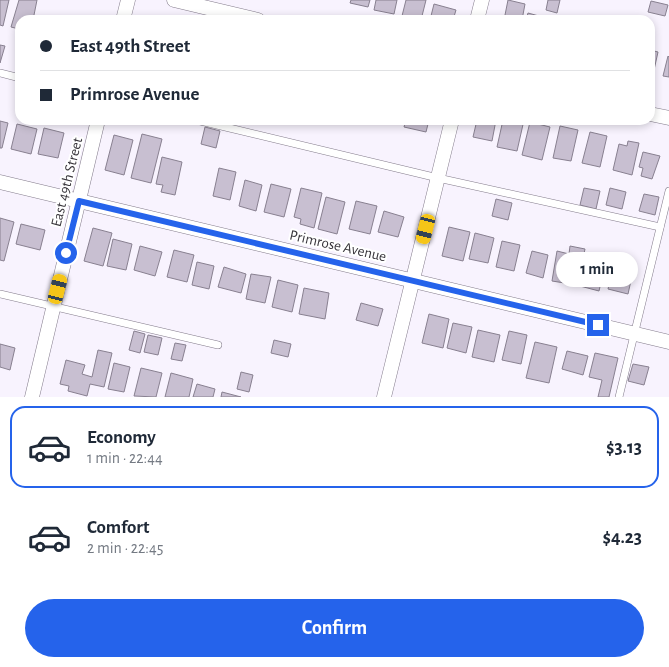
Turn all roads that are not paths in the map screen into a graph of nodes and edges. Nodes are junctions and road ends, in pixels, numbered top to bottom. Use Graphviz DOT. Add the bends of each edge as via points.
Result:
graph roads {
  1 [pos="128,0"];
  2 [pos="174,0"];
  3 [pos="482,0"];
  4 [pos="124,15"];
  5 [pos="237,15"];
  6 [pos="478,15"];
  7 [pos="0,73"];
  8 [pos="15,77"];
  9 [pos="655,115"];
  10 [pos="669,118"];
  11 [pos="97,125"];
  12 [pos="217,125"];
  13 [pos="451,125"];
  14 [pos="438,178"];
  15 [pos="0,182"];
  16 [pos="669,192"];
  17 [pos="79,201"];
  18 [pos="660,227"];
  19 [pos="413,280"];
  20 [pos="0,294"];
  21 [pos="54,306"];
  22 [pos="635,334"];
  23 [pos="669,342"];
  24 [pos="218,345"];
  25 [pos="32,397"];
  26 [pos="384,397"];
  27 [pos="619,397"];
  1 -- 4 [label="street"];
  2 -- 5 [label="street"];
  3 -- 6 [label="street"];
  7 -- 8 [label="lane"];
  9 -- 10 [label="street"];
  11 -- 17 [label="street, East 49th Street"];
  12 -- 14 [label="lane"];
  13 -- 14 [label="street"];
  14 -- 18 [label="lane"];
  14 -- 19 [label="street"];
  15 -- 17 [label="street, Primrose Avenue"];
  16 -- 18 [label="lane"];
  17 -- 19 [label="street, Primrose Avenue"];
  17 -- 21 [label="street, East 49th Street"];
  18 -- 22 [label="lane"];
  19 -- 22 [label="street, Primrose Avenue"];
  19 -- 26 [label="street"];
  20 -- 21 [label="lane"];
  21 -- 24 [label="lane"];
  21 -- 25 [label="street, East 49th Street"];
  22 -- 23 [label="street, Primrose Avenue"];
  22 -- 27 [label="lane"];
}
